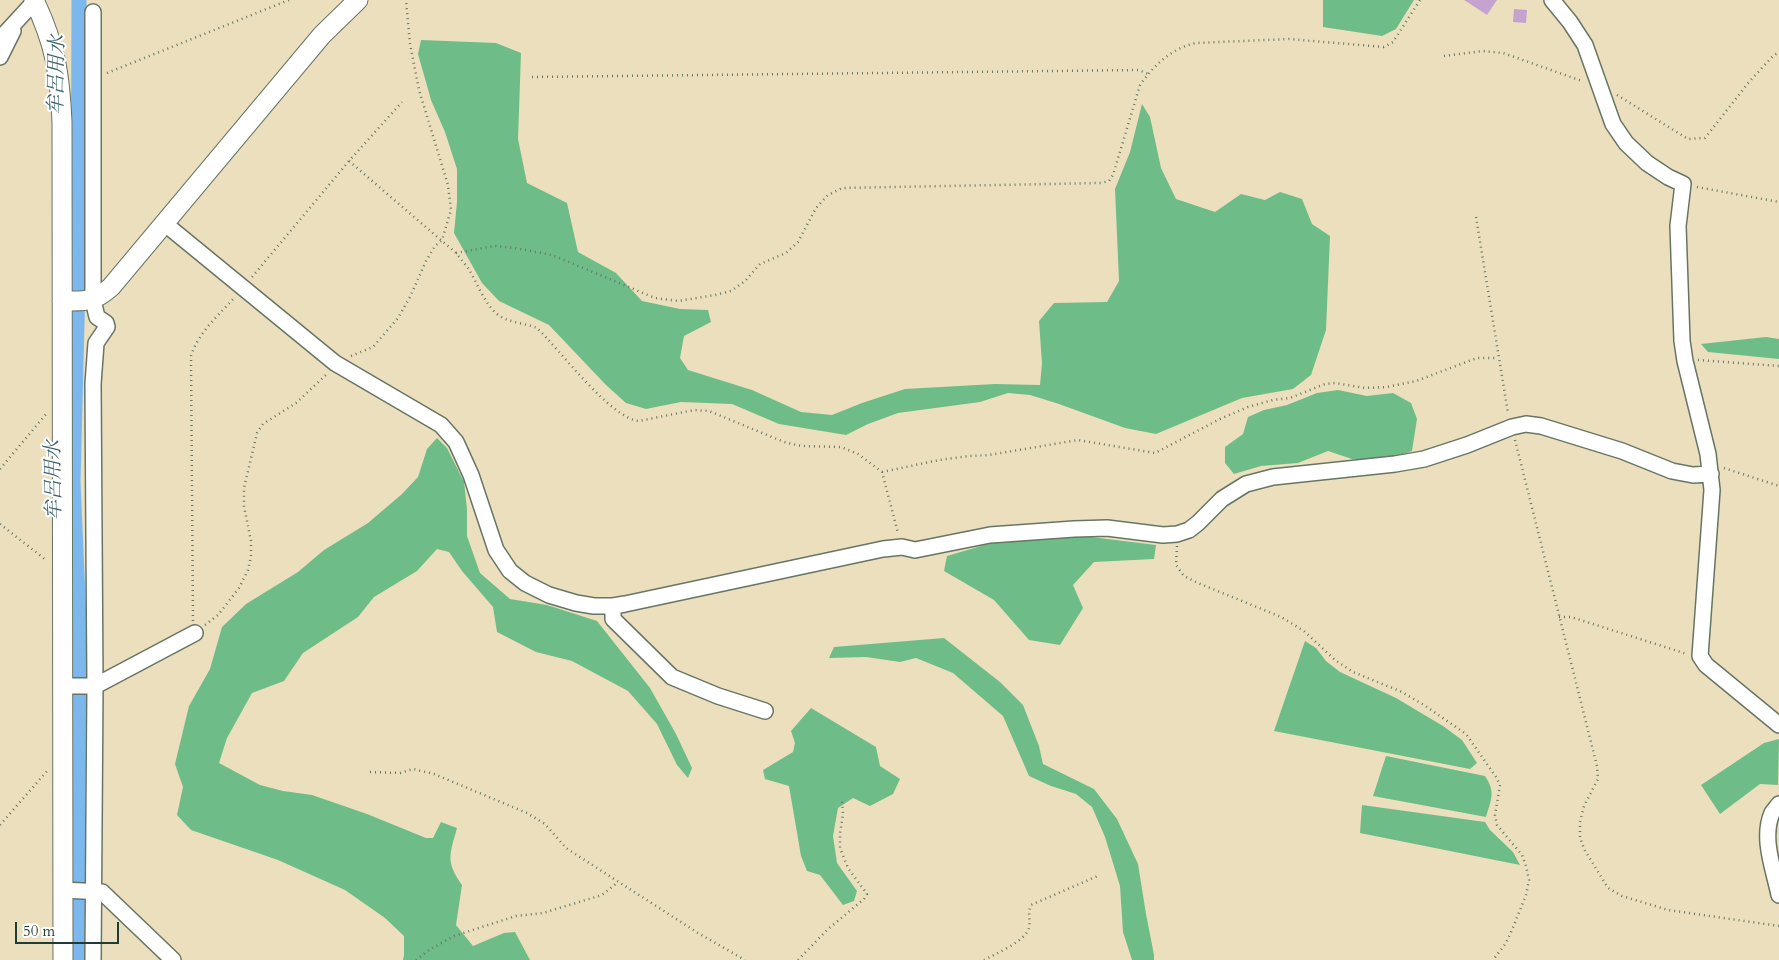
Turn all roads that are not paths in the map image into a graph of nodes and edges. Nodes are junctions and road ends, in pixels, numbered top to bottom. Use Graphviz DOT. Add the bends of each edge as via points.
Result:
graph roads {
  1 [pos="34,0"];
  2 [pos="358,0"];
  3 [pos="1552,0"];
  4 [pos="93,12"];
  5 [pos="12,25"];
  6 [pos="0,39"];
  7 [pos="0,56"];
  8 [pos="164,223"];
  9 [pos="85,307"];
  10 [pos="1711,470"];
  11 [pos="613,606"];
  12 [pos="195,633"];
  13 [pos="66,686"];
  14 [pos="93,686"];
  15 [pos="765,710"];
  16 [pos="1779,725"];
  17 [pos="1779,804"];
  18 [pos="66,890"];
  19 [pos="91,891"];
  20 [pos="1779,894"];
  21 [pos="63,960"];
  22 [pos="93,960"];
  23 [pos="173,960"];
  1 -- 5 [label="street"];
  1 -- 9 [label="street" via="57,60"];
  2 -- 8 [label="street" via="322,35"];
  3 -- 10 [label="street" via="1585,44 1613,124 1626,143 1647,163 1683,184 1678,226 1682,341"];
  4 -- 9 [label="street"];
  5 -- 6 [label="street"];
  5 -- 7 [label="street" via="14,31"];
  8 -- 9 [label="street" via="111,287"];
  8 -- 11 [label="street" via="335,363 441,425 456,442 471,475 496,550 510,570 525,583 548,595 585,604"];
  9 -- 13 [label="street" via="63,403"];
  9 -- 14 [label="street" via="107,327 96,343 93,384"];
  10 -- 11 [label="street" via="1693,475 1672,471 1622,451 1526,424 1424,458 1273,477 1246,484 1222,499 1198,524 1177,534 1107,528 990,535 916,550 902,547 882,549"];
  10 -- 16 [label="street" via="1700,656 1706,665"];
  11 -- 15 [label="street" via="613,619 672,677 718,696"];
  12 -- 14 [label="street"];
  13 -- 14 [label="street"];
  13 -- 18 [label="street" via="63,764"];
  14 -- 19 [label="street"];
  17 -- 20 [label="street" via="1772,813 1768,830"];
  18 -- 19 [label="street"];
  18 -- 21 [label="street"];
  19 -- 22 [label="street"];
  19 -- 23 [label="street" via="102,892"];
}
